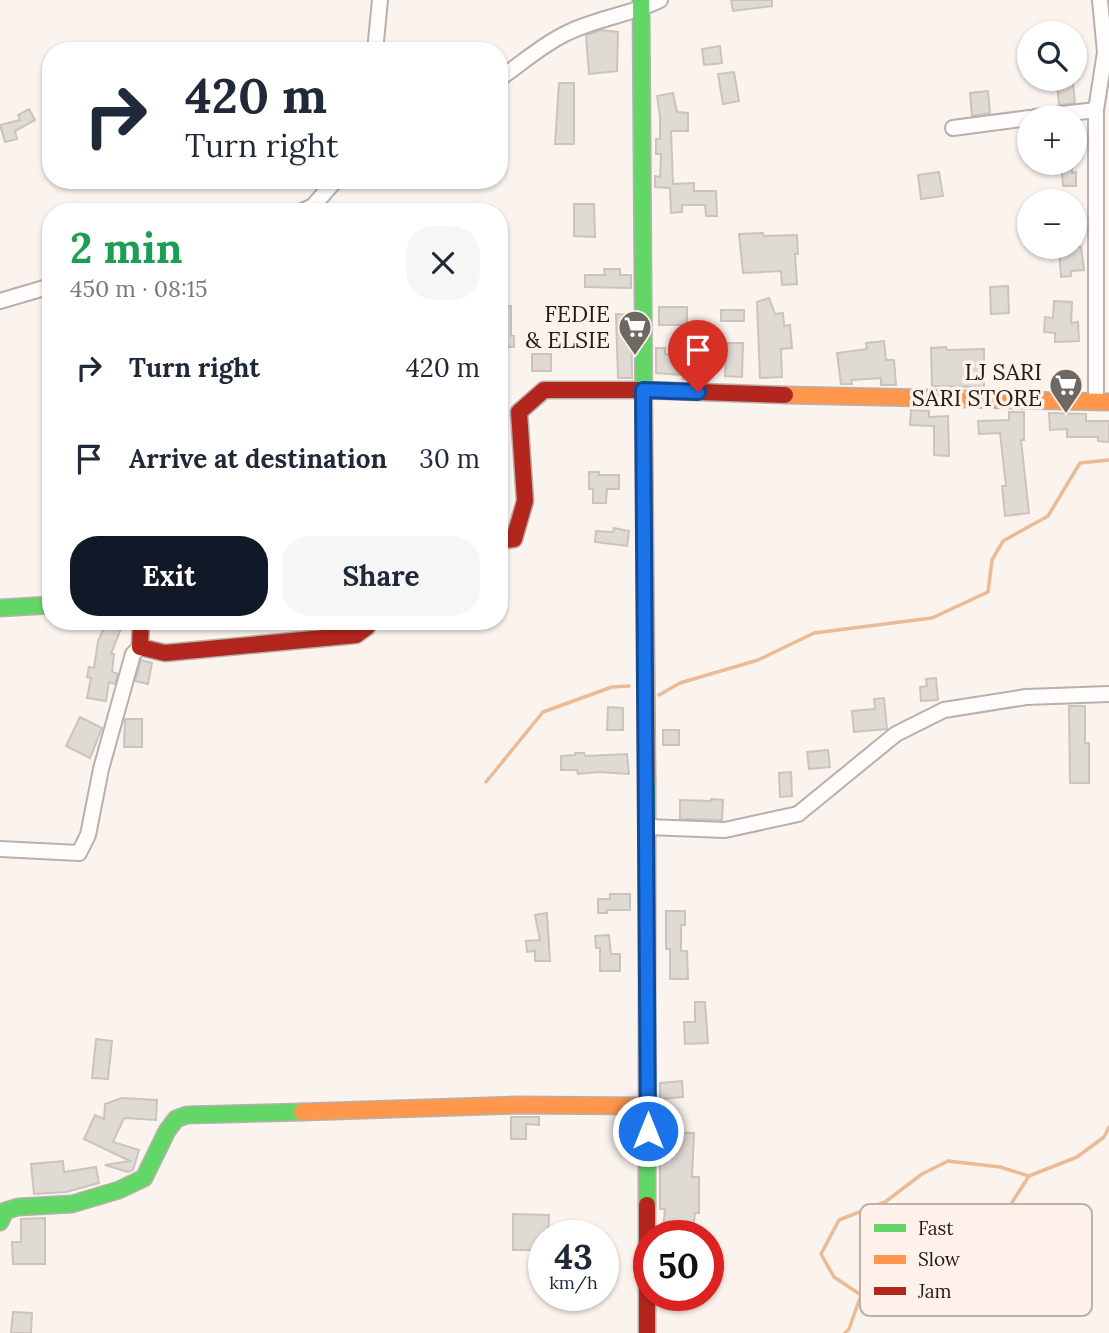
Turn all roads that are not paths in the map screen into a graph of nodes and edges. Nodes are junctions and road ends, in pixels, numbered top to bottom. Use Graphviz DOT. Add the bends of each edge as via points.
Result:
graph roads {
  1 [pos="380,0"];
  2 [pos="660,0"];
  3 [pos="1100,0"];
  4 [pos="641,5"];
  5 [pos="376,42"];
  6 [pos="508,73"];
  7 [pos="1096,110"];
  8 [pos="1087,111"];
  9 [pos="1017,120"];
  10 [pos="953,128"];
  11 [pos="1102,133"];
  12 [pos="328,189"];
  13 [pos="316,203"];
  14 [pos="42,289"];
  15 [pos="0,301"];
  16 [pos="643,390"];
  17 [pos="1102,402"];
  18 [pos="508,540"];
  19 [pos="42,606"];
  20 [pos="0,608"];
  21 [pos="141,630"];
  22 [pos="364,630"];
  23 [pos="140,647"];
  24 [pos="1109,694"];
  25 [pos="647,827"];
  26 [pos="0,849"];
  27 [pos="648,1106"];
  28 [pos="2,1213"];
  29 [pos="647,1333"];
  1 -- 5 [label="street"];
  2 -- 4 [label="street"];
  3 -- 7 [label="street" via="1105,52"];
  4 -- 6 [label="street" via="565,33"];
  4 -- 16 [label="street"];
  7 -- 8 [label="street"];
  7 -- 11 [label="street"];
  9 -- 10 [label="street"];
  11 -- 17 [label="street"];
  12 -- 13 [label="street"];
  14 -- 15 [label="street"];
  16 -- 17 [label="street"];
  16 -- 18 [label="street" via="544,390 519,412 525,501 514,539"];
  16 -- 25 [label="street"];
  19 -- 20 [label="street"];
  21 -- 23 [label="street"];
  22 -- 23 [label="street" via="356,635 165,653"];
  23 -- 26 [label="street" via="133,654 101,768 88,835 79,853"];
  24 -- 25 [label="street" via="1026,697 944,710 896,734 798,814 725,830"];
  25 -- 27 [label="street"];
  27 -- 28 [label="street" via="516,1105 187,1115 167,1130 144,1178 72,1204 18,1207"];
  27 -- 29 [label="street"];
}
